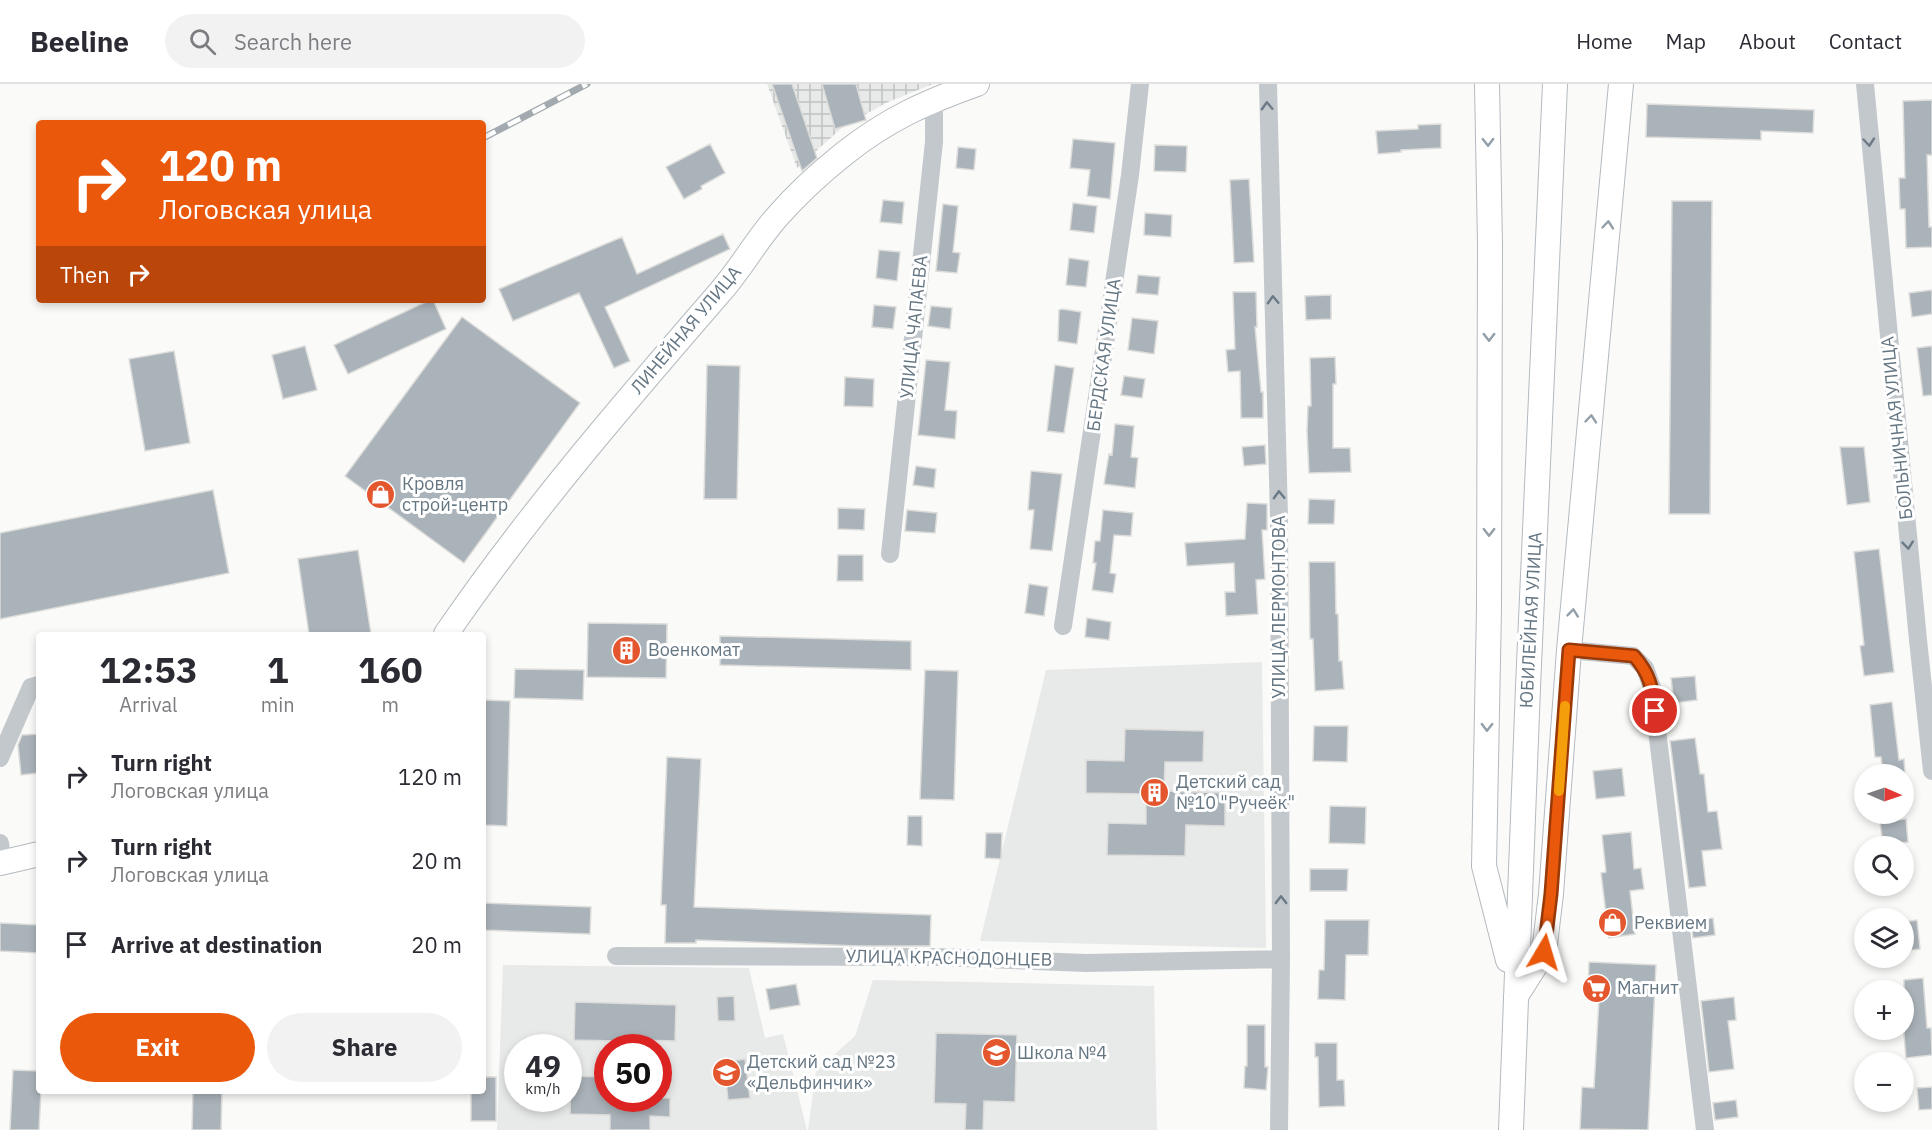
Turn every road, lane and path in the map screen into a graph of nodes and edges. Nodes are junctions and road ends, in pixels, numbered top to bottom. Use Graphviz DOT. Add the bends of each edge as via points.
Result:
graph roads {
  1 [pos="977,84"];
  2 [pos="1140,84"];
  3 [pos="1268,84"];
  4 [pos="1487,84"];
  5 [pos="1555,84"];
  6 [pos="1621,84"];
  7 [pos="1865,84"];
  8 [pos="934,99"];
  9 [pos="890,554"];
  10 [pos="1063,626"];
  11 [pos="447,632"];
  12 [pos="1569,650"];
  13 [pos="36,686"];
  14 [pos="0,758"];
  15 [pos="1932,771"];
  16 [pos="36,854"];
  17 [pos="1,856"];
  18 [pos="616,956"];
  19 [pos="1281,959"];
  20 [pos="1515,998"];
  21 [pos="1279,1130"];
  22 [pos="1511,1130"];
  23 [pos="1706,1130"];
  1 -- 8 [label="main road, ЛИНЕЙНАЯ УЛИЦА"];
  2 -- 10 [label="street, БЕРДСКАЯ УЛИЦА"];
  19 -- 3 [label="street, УЛИЦА ЛЕРМОНТОВА, one-way" via="1279,518"];
  4 -- 20 [label="main road, one-way" via="1489,608 1484,866 1506,945"];
  5 -- 20 [label="main road, ЮБИЛЕЙНАЯ УЛИЦА"];
  12 -- 6 [label="main road, one-way"];
  7 -- 15 [label="street, БОЛЬНИЧНАЯ УЛИЦА, one-way"];
  8 -- 9 [label="street, УЛИЦА ЧАПАЕВА" via="934,142"];
  8 -- 11 [label="main road, ЛИНЕЙНАЯ УЛИЦА" via="891,120 845,153 777,218 724,288 511,543"];
  12 -- 20 [label="main road" via="1544,952"];
  12 -- 23 [label="street" via="1634,656 1646,669 1652,688"];
  13 -- 14 [label="street" via="31,687"];
  16 -- 17 [label="main road"];
  18 -- 19 [label="street, УЛИЦА КРАСНОДОНЦЕВ" via="938,957 1086,963"];
  19 -- 21 [label="street, УЛИЦА ЛЕРМОНТОВА"];
  20 -- 22 [label="main road, ЮБИЛЕЙНАЯ УЛИЦА"];
}
